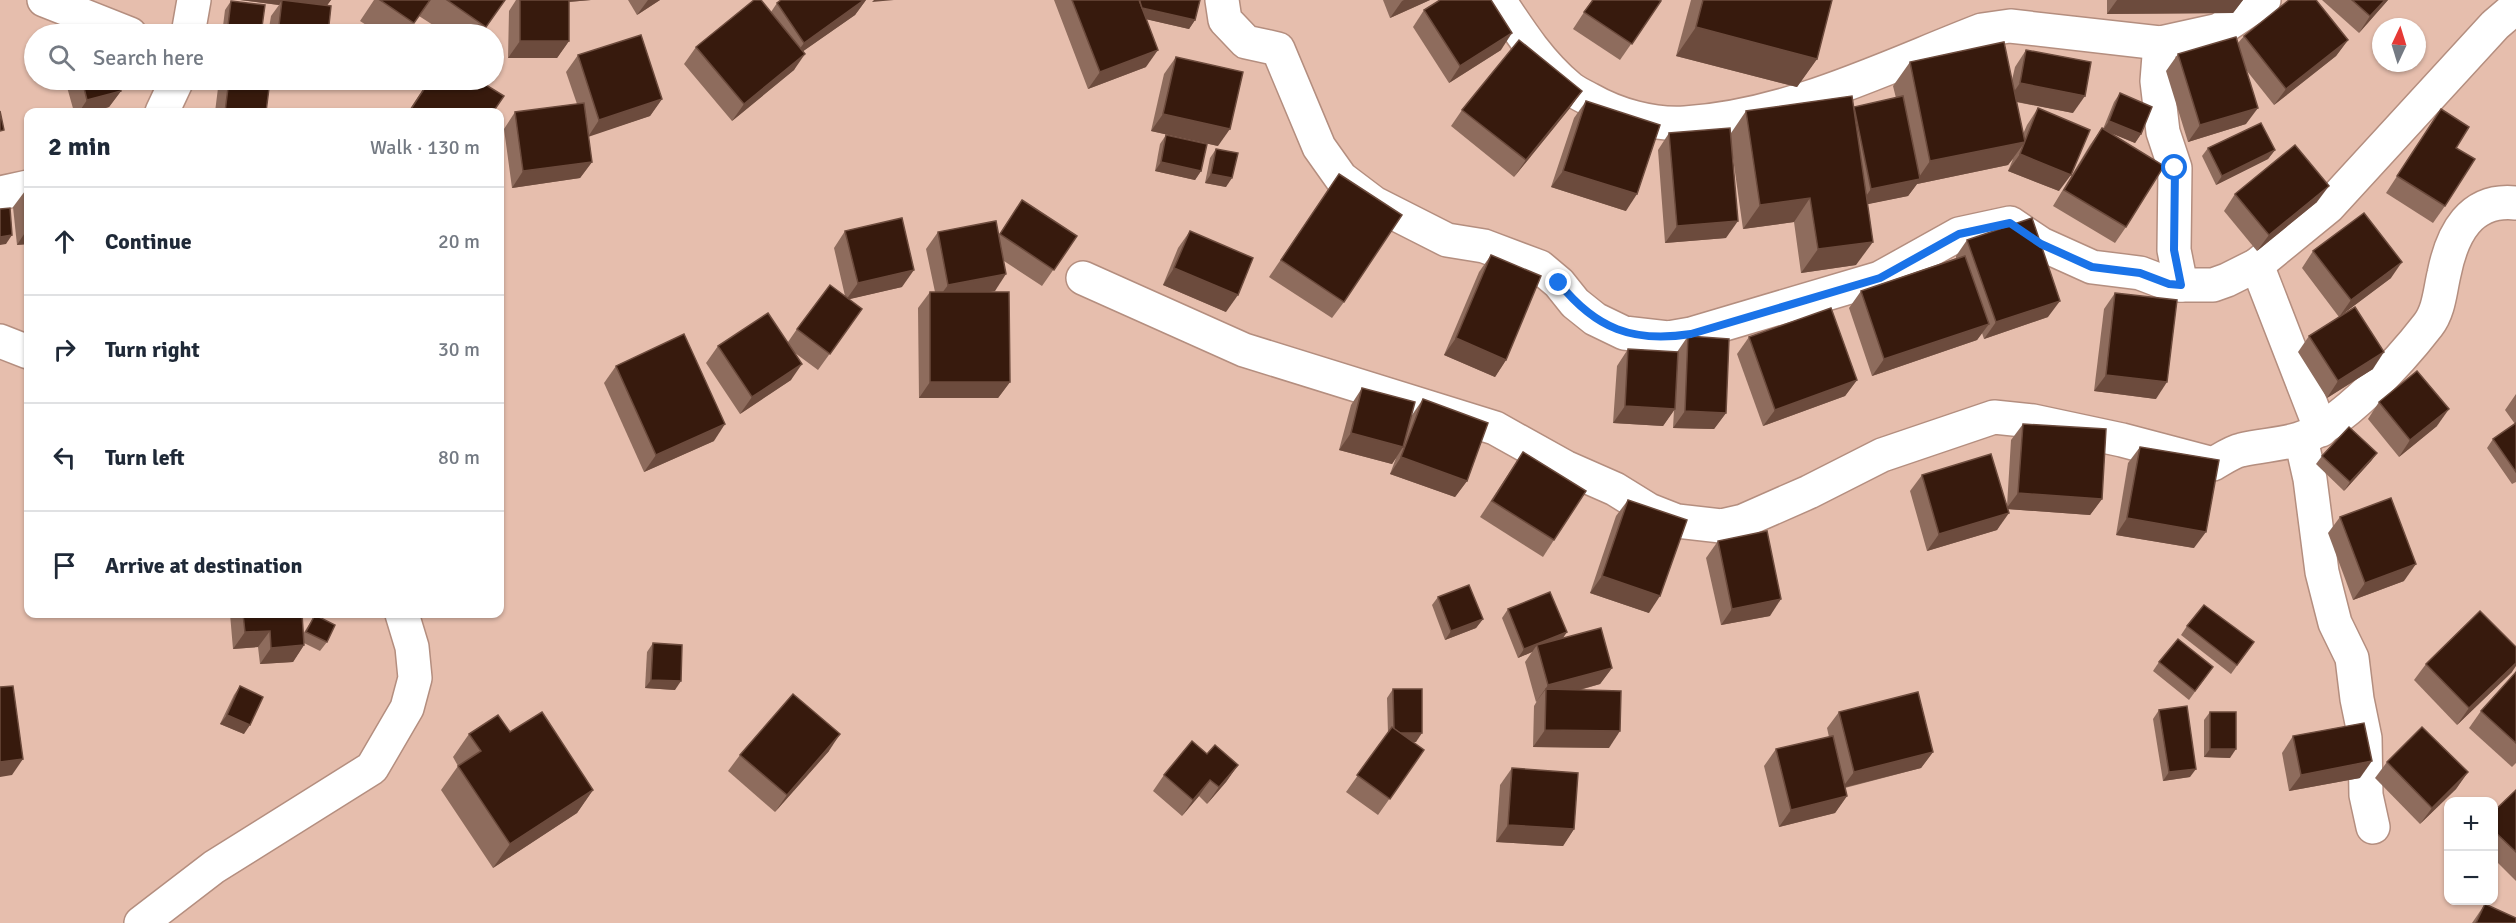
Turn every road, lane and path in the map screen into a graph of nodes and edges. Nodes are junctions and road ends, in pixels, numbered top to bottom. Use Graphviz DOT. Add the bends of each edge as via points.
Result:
graph roads {
  1 [pos="47,0"];
  2 [pos="194,0"];
  3 [pos="1222,0"];
  4 [pos="1498,0"];
  5 [pos="2264,0"];
  6 [pos="2516,7"];
  7 [pos="106,24"];
  8 [pos="190,24"];
  9 [pos="2160,43"];
  10 [pos="172,90"];
  11 [pos="164,108"];
  12 [pos="24,188"];
  13 [pos="0,193"];
  14 [pos="2516,203"];
  15 [pos="2257,265"];
  16 [pos="1083,278"];
  17 [pos="2181,285"];
  18 [pos="0,341"];
  19 [pos="24,350"];
  20 [pos="2311,434"];
  21 [pos="403,618"];
  22 [pos="2373,827"];
  23 [pos="141,923"];
  1 -- 7 [label="street"];
  2 -- 8 [label="street"];
  3 -- 17 [label="street" via="1225,20 1246,42 1278,49 1319,147 1341,178 1374,203 1447,240 1484,246 1540,267 1581,308 1624,333 1668,338 1691,334 1880,278 1959,234 2010,223 2041,244 2092,267 2140,273"];
  4 -- 9 [label="street" via="1532,51 1571,89 1608,110 1683,123 1739,115 1818,95 1982,30 2010,27"];
  5 -- 9 [label="street" via="2219,30"];
  6 -- 15 [label="street" via="2328,207"];
  9 -- 17 [label="street" via="2157,81 2163,132 2175,168 2174,250"];
  10 -- 11 [label="street"];
  12 -- 13 [label="street"];
  14 -- 20 [label="street" via="2496,202 2475,211 2456,234 2438,308 2430,323 2347,409"];
  15 -- 17 [label="street" via="2213,285"];
  15 -- 20 [label="street"];
  16 -- 20 [label="street" via="1244,350 1495,428 1649,510 1701,525 1743,521 1882,455 1994,417 2122,440 2213,464 2239,450"];
  18 -- 19 [label="street"];
  20 -- 22 [label="street" via="2310,479 2322,572 2335,623 2352,658 2365,738 2366,795"];
  21 -- 23 [label="street" via="412,647 415,678 407,708 372,768 214,867"];
}
